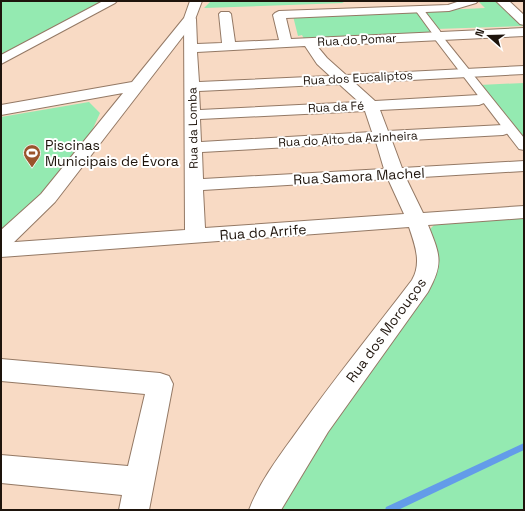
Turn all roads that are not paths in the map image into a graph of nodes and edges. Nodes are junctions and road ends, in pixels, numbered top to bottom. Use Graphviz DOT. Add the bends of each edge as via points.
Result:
graph roads {
  1 [pos="112,1"];
  2 [pos="196,1"];
  3 [pos="472,1"];
  4 [pos="502,1"];
  5 [pos="420,11"];
  6 [pos="225,14"];
  7 [pos="190,18"];
  8 [pos="524,21"];
  9 [pos="524,32"];
  10 [pos="437,34"];
  11 [pos="310,42"];
  12 [pos="286,44"];
  13 [pos="229,47"];
  14 [pos="447,49"];
  15 [pos="463,49"];
  16 [pos="432,50"];
  17 [pos="333,55"];
  18 [pos="302,56"];
  19 [pos="318,56"];
  20 [pos="196,57"];
  21 [pos="1,60"];
  22 [pos="524,70"];
  23 [pos="466,72"];
  24 [pos="343,79"];
  25 [pos="137,86"];
  26 [pos="192,87"];
  27 [pos="479,100"];
  28 [pos="370,105"];
  29 [pos="1,110"];
  30 [pos="192,115"];
  31 [pos="503,130"];
  32 [pos="381,137"];
  33 [pos="524,146"];
  34 [pos="193,147"];
  35 [pos="524,166"];
  36 [pos="395,174"];
  37 [pos="194,185"];
  38 [pos="524,212"];
  39 [pos="417,221"];
  40 [pos="195,237"];
  41 [pos="1,242"];
  42 [pos="1,250"];
  43 [pos="1,370"];
  44 [pos="1,469"];
  45 [pos="140,482"];
  46 [pos="134,510"];
  47 [pos="264,510"];
  1 -- 21 [label="street"];
  2 -- 7 [label="street"];
  3 -- 12 [label="street" via="449,8 279,15"];
  4 -- 8 [label="street"];
  5 -- 10 [label="street"];
  6 -- 13 [label="street"];
  7 -- 20 [label="street, Rua da Lomba"];
  7 -- 25 [label="street"];
  9 -- 10 [label="street, Rua do Pomar"];
  10 -- 11 [label="street, Rua do Pomar"];
  10 -- 14 [label="street"];
  11 -- 12 [label="street, Rua do Pomar"];
  11 -- 19 [label="street, Rua dos Morouços"];
  12 -- 13 [label="street, Rua do Pomar"];
  13 -- 20 [label="street, Rua do Pomar"];
  14 -- 15 [label="street"];
  14 -- 16 [label="street"];
  14 -- 23 [label="street"];
  17 -- 19 [label="street"];
  18 -- 19 [label="street"];
  19 -- 24 [label="street, Rua dos Morouços"];
  20 -- 26 [label="street, Rua da Lomba"];
  22 -- 23 [label="street, Rua dos Eucaliptos"];
  23 -- 24 [label="street, Rua dos Eucaliptos"];
  23 -- 33 [label="street"];
  24 -- 26 [label="street, Rua dos Eucaliptos"];
  24 -- 28 [label="street, Rua dos Morouços"];
  25 -- 29 [label="street"];
  25 -- 41 [label="street" via="48,198"];
  26 -- 30 [label="street, Rua da Lomba"];
  27 -- 28 [label="street, Rua da Fé"];
  28 -- 30 [label="street, Rua da Fé"];
  28 -- 32 [label="street, Rua dos Morouços"];
  30 -- 34 [label="street, Rua da Lomba"];
  31 -- 32 [label="street, Rua do Alto da Azinheira"];
  32 -- 34 [label="street, Rua do Alto da Azinheira"];
  32 -- 36 [label="street, Rua dos Morouços"];
  34 -- 37 [label="street, Rua da Lomba"];
  35 -- 36 [label="street, Rua Samora Machel"];
  36 -- 37 [label="street, Rua Samora Machel"];
  36 -- 39 [label="street, Rua dos Morouços"];
  37 -- 40 [label="street, Rua da Lomba"];
  38 -- 39 [label="street, Rua do Arrife"];
  39 -- 40 [label="street, Rua do Arrife"];
  39 -- 47 [label="street, Rua dos Morouços" via="428,256 426,273 420,286 357,369 280,481"];
  40 -- 42 [label="street, Rua do Arrife"];
  43 -- 45 [label="street" via="160,384"];
  44 -- 45 [label="street"];
  45 -- 46 [label="street"];
}
